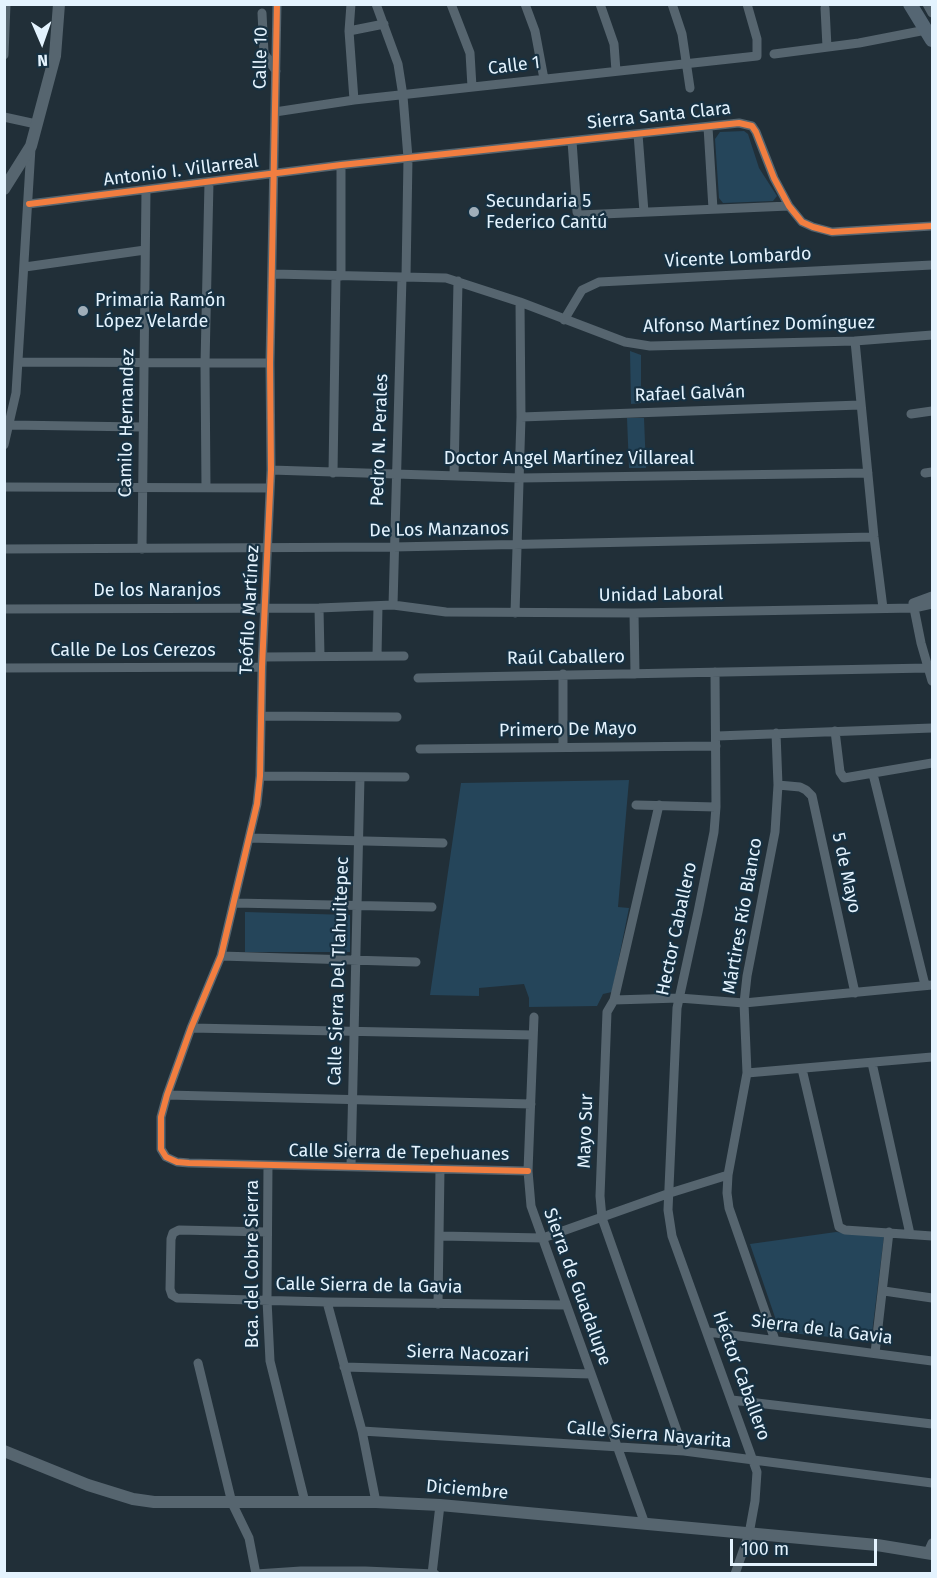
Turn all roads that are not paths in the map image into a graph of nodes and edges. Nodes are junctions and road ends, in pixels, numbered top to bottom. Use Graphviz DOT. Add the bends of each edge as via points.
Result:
graph roads {
  1 [pos="6,4"];
  2 [pos="59,4"];
  3 [pos="277,4"];
  4 [pos="351,4"];
  5 [pos="376,4"];
  6 [pos="451,4"];
  7 [pos="525,4"];
  8 [pos="600,4"];
  9 [pos="672,4"];
  10 [pos="747,4"];
  11 [pos="910,4"];
  12 [pos="927,4"];
  13 [pos="825,8"];
  14 [pos="262,12"];
  15 [pos="933,13"];
  16 [pos="384,24"];
  17 [pos="349,31"];
  18 [pos="929,35"];
  19 [pos="827,47"];
  20 [pos="774,54"];
  21 [pos="4,55"];
  22 [pos="686,65"];
  23 [pos="276,71"];
  24 [pos="616,71"];
  25 [pos="544,79"];
  26 [pos="472,87"];
  27 [pos="690,88"];
  28 [pos="403,96"];
  29 [pos="354,100"];
  30 [pos="275,112"];
  31 [pos="4,117"];
  32 [pos="36,124"];
  33 [pos="708,127"];
  34 [pos="638,134"];
  35 [pos="572,141"];
  36 [pos="31,146"];
  37 [pos="516,147"];
  38 [pos="408,158"];
  39 [pos="341,165"];
  40 [pos="274,174"];
  41 [pos="209,182"];
  42 [pos="4,189"];
  43 [pos="146,190"];
  44 [pos="28,204"];
  45 [pos="789,206"];
  46 [pos="713,209"];
  47 [pos="644,212"];
  48 [pos="933,226"];
  49 [pos="145,250"];
  50 [pos="933,265"];
  51 [pos="25,267"];
  52 [pos="273,274"];
  53 [pos="338,276"];
  54 [pos="404,277"];
  55 [pos="458,281"];
  56 [pos="520,302"];
  57 [pos="564,320"];
  58 [pos="933,335"];
  59 [pos="855,341"];
  60 [pos="19,362"];
  61 [pos="144,363"];
  62 [pos="270,363"];
  63 [pos="205,364"];
  64 [pos="860,405"];
  65 [pos="933,411"];
  66 [pos="911,414"];
  67 [pos="521,417"];
  68 [pos="9,424"];
  69 [pos="142,427"];
  70 [pos="4,445"];
  71 [pos="270,470"];
  72 [pos="333,473"];
  73 [pos="868,473"];
  74 [pos="395,475"];
  75 [pos="454,476"];
  76 [pos="520,478"];
  77 [pos="4,487"];
  78 [pos="142,488"];
  79 [pos="206,488"];
  80 [pos="270,488"];
  81 [pos="874,537"];
  82 [pos="517,545"];
  83 [pos="393,547"];
  84 [pos="268,548"];
  85 [pos="4,549"];
  86 [pos="142,549"];
  87 [pos="933,596"];
  88 [pos="933,604"];
  89 [pos="393,605"];
  90 [pos="378,606"];
  91 [pos="911,606"];
  92 [pos="266,607"];
  93 [pos="319,608"];
  94 [pos="418,608"];
  95 [pos="883,608"];
  96 [pos="4,609"];
  97 [pos="515,613"];
  98 [pos="634,613"];
  99 [pos="320,656"];
  100 [pos="377,656"];
  101 [pos="263,657"];
  102 [pos="404,657"];
  103 [pos="262,667"];
  104 [pos="4,668"];
  105 [pos="928,668"];
  106 [pos="715,672"];
  107 [pos="563,674"];
  108 [pos="635,674"];
  109 [pos="418,678"];
  110 [pos="933,681"];
  111 [pos="261,717"];
  112 [pos="397,717"];
  113 [pos="933,728"];
  114 [pos="835,731"];
  115 [pos="776,733"];
  116 [pos="716,741"];
  117 [pos="563,747"];
  118 [pos="420,748"];
  119 [pos="932,765"];
  120 [pos="873,774"];
  121 [pos="260,776"];
  122 [pos="360,777"];
  123 [pos="405,777"];
  124 [pos="778,785"];
  125 [pos="636,805"];
  126 [pos="659,805"];
  127 [pos="716,807"];
  128 [pos="249,838"];
  129 [pos="360,840"];
  130 [pos="443,843"];
  131 [pos="234,903"];
  132 [pos="358,906"];
  133 [pos="432,907"];
  134 [pos="221,956"];
  135 [pos="356,960"];
  136 [pos="416,962"];
  137 [pos="929,985"];
  138 [pos="855,993"];
  139 [pos="679,998"];
  140 [pos="614,1000"];
  141 [pos="744,1003"];
  142 [pos="534,1017"];
  143 [pos="191,1028"];
  144 [pos="355,1032"];
  145 [pos="533,1035"];
  146 [pos="933,1057"];
  147 [pos="872,1062"];
  148 [pos="802,1069"];
  149 [pos="747,1073"];
  150 [pos="167,1095"];
  151 [pos="352,1099"];
  152 [pos="531,1104"];
  153 [pos="268,1165"];
  154 [pos="351,1166"];
  155 [pos="440,1169"];
  156 [pos="528,1171"];
  157 [pos="728,1175"];
  158 [pos="670,1192"];
  159 [pos="602,1218"];
  160 [pos="267,1232"];
  161 [pos="889,1232"];
  162 [pos="910,1234"];
  163 [pos="440,1236"];
  164 [pos="933,1236"];
  165 [pos="543,1239"];
  166 [pos="884,1292"];
  167 [pos="933,1298"];
  168 [pos="267,1300"];
  169 [pos="327,1302"];
  170 [pos="438,1304"];
  171 [pos="565,1305"];
  172 [pos="708,1332"];
  173 [pos="775,1340"];
  174 [pos="875,1353"];
  175 [pos="933,1361"];
  176 [pos="198,1363"];
  177 [pos="344,1366"];
  178 [pos="591,1374"];
  179 [pos="732,1400"];
  180 [pos="933,1424"];
  181 [pos="362,1431"];
  182 [pos="616,1446"];
  183 [pos="4,1451"];
  184 [pos="684,1451"];
  185 [pos="754,1461"];
  186 [pos="933,1484"];
  187 [pos="305,1502"];
  188 [pos="232,1503"];
  189 [pos="376,1503"];
  190 [pos="440,1505"];
  191 [pos="645,1524"];
  192 [pos="749,1534"];
  193 [pos="931,1550"];
  194 [pos="364,1572"];
  195 [pos="433,1573"];
  196 [pos="256,1574"];
  197 [pos="735,1574"];
  1 -- 21 [label="street"];
  2 -- 32 [label="street" via="55,56"];
  3 -- 23 [label="street, Calle 10"];
  4 -- 17 [label="street"];
  5 -- 16 [label="street, Pedro N. Perales"];
  6 -- 26 [label="street" via="470,53"];
  7 -- 25 [label="street" via="535,31"];
  8 -- 24 [label="street" via="614,44"];
  9 -- 22 [label="street" via="682,34"];
  10 -- 22 [label="street, Calle 1" via="757,39 757,56"];
  11 -- 18 [label="main road"];
  12 -- 15 [label="street"];
  13 -- 19 [label="street"];
  14 -- 23 [label="street" via="264,53"];
  16 -- 17 [label="street"];
  16 -- 28 [label="street, Pedro N. Perales" via="398,64"];
  17 -- 29 [label="street"];
  18 -- 19 [label="street"];
  19 -- 20 [label="street"];
  22 -- 24 [label="street, Calle 1"];
  22 -- 27 [label="street"];
  23 -- 30 [label="street, Calle 10"];
  24 -- 25 [label="street, Calle 1"];
  25 -- 26 [label="street, Calle 1"];
  26 -- 28 [label="street, Calle 1"];
  28 -- 29 [label="street, Calle 1"];
  28 -- 38 [label="street, Pedro N. Perales"];
  29 -- 30 [label="street, Calle 1"];
  30 -- 40 [label="street, Teófilo Martínez"];
  31 -- 32 [label="street"];
  32 -- 36 [label="street"];
  33 -- 34 [label="street, Sierra Santa Clara"];
  33 -- 45 [label="street, Sierra Santa Clara" via="739,123 752,126"];
  33 -- 46 [label="street"];
  34 -- 35 [label="street, Sierra Santa Clara"];
  34 -- 47 [label="street"];
  35 -- 37 [label="street, Sierra Santa Clara"];
  35 -- 47 [label="street" via="577,212 585,216"];
  36 -- 42 [label="street"];
  36 -- 44 [label="street"];
  37 -- 38 [label="street, Antonio I. Villarreal"];
  38 -- 39 [label="street, Antonio I. Villarreal"];
  38 -- 54 [label="street, Pedro N. Perales"];
  39 -- 40 [label="street, Antonio I. Villarreal"];
  39 -- 53 [label="street"];
  40 -- 41 [label="street, Antonio I. Villarreal"];
  40 -- 52 [label="street, Teófilo Martínez"];
  41 -- 43 [label="street, Antonio I. Villarreal"];
  41 -- 63 [label="street"];
  43 -- 44 [label="street, Antonio I. Villarreal"];
  43 -- 49 [label="street, Camilo Hernandez"];
  44 -- 51 [label="street"];
  45 -- 46 [label="street"];
  45 -- 48 [label="street" via="802,222 832,232"];
  46 -- 47 [label="street"];
  49 -- 51 [label="street"];
  49 -- 61 [label="street, Camilo Hernandez"];
  50 -- 57 [label="street, Vicente Lombardo" via="599,282 582,290"];
  51 -- 60 [label="street"];
  52 -- 53 [label="street, Alfonso Martínez Domínguez"];
  52 -- 62 [label="street, Teófilo Martínez"];
  53 -- 54 [label="street, Alfonso Martínez Domínguez"];
  53 -- 72 [label="street"];
  54 -- 55 [label="street, Alfonso Martínez Domínguez"];
  54 -- 74 [label="street, Pedro N. Perales"];
  55 -- 56 [label="street, Alfonso Martínez Domínguez"];
  55 -- 75 [label="street"];
  56 -- 57 [label="street, Alfonso Martínez Domínguez"];
  56 -- 67 [label="street"];
  57 -- 59 [label="street, Alfonso Martínez Domínguez" via="625,342 650,346"];
  58 -- 59 [label="street, Alfonso Martínez Domínguez"];
  59 -- 64 [label="street"];
  60 -- 61 [label="street"];
  60 -- 68 [label="street"];
  61 -- 63 [label="street"];
  61 -- 69 [label="street, Camilo Hernandez"];
  62 -- 63 [label="street"];
  62 -- 71 [label="street, Teófilo Martínez"];
  63 -- 79 [label="street"];
  64 -- 67 [label="street, Rafael Galván"];
  64 -- 73 [label="street"];
  65 -- 66 [label="street"];
  67 -- 76 [label="street"];
  68 -- 69 [label="street"];
  68 -- 70 [label="street"];
  69 -- 78 [label="street, Camilo Hernandez"];
  71 -- 72 [label="street, Doctor Angel Martínez Villareal"];
  71 -- 80 [label="street, Teófilo Martínez"];
  72 -- 74 [label="street, Doctor Angel Martínez Villareal"];
  73 -- 76 [label="street, Doctor Angel Martínez Villareal"];
  73 -- 81 [label="street"];
  74 -- 75 [label="street, Doctor Angel Martínez Villareal"];
  74 -- 83 [label="street, Pedro N. Perales"];
  75 -- 76 [label="street, Doctor Angel Martínez Villareal"];
  76 -- 82 [label="street"];
  77 -- 78 [label="street"];
  78 -- 79 [label="street"];
  78 -- 86 [label="street, Camilo Hernandez"];
  79 -- 80 [label="street"];
  80 -- 84 [label="street, Teófilo Martínez"];
  81 -- 82 [label="street, De Los Manzanos"];
  81 -- 95 [label="street"];
  82 -- 83 [label="street, De Los Manzanos"];
  82 -- 97 [label="street"];
  83 -- 84 [label="street, De Los Manzanos"];
  83 -- 89 [label="street, Pedro N. Perales"];
  84 -- 86 [label="street, De Los Manzanos"];
  84 -- 92 [label="street, Teófilo Martínez"];
  85 -- 86 [label="street, De Los Manzanos"];
  87 -- 91 [label="street, Unidad Laboral"];
  88 -- 91 [label="street, Unidad Laboral"];
  89 -- 90 [label="street, De los Naranjos"];
  89 -- 94 [label="street, De los Naranjos"];
  90 -- 93 [label="street, De los Naranjos"];
  90 -- 100 [label="street"];
  91 -- 95 [label="street, Unidad Laboral"];
  91 -- 105 [label="street"];
  92 -- 93 [label="street, De los Naranjos"];
  92 -- 96 [label="street, De los Naranjos"];
  92 -- 101 [label="street, Teófilo Martínez"];
  93 -- 99 [label="street"];
  94 -- 97 [label="street, Unidad Laboral"];
  95 -- 98 [label="street, Unidad Laboral"];
  97 -- 98 [label="street, Unidad Laboral"];
  98 -- 108 [label="street"];
  99 -- 100 [label="street"];
  99 -- 101 [label="street"];
  100 -- 102 [label="street"];
  101 -- 103 [label="street, Teófilo Martínez"];
  103 -- 104 [label="street, Calle De Los Cerezos"];
  103 -- 111 [label="street, Teófilo Martínez"];
  105 -- 106 [label="street, Raúl Caballero"];
  105 -- 110 [label="street"];
  106 -- 108 [label="street, Raúl Caballero"];
  106 -- 116 [label="street, Hector Caballero"];
  107 -- 108 [label="street, Raúl Caballero"];
  107 -- 109 [label="street, Raúl Caballero"];
  107 -- 117 [label="street"];
  111 -- 112 [label="street"];
  111 -- 121 [label="street, Teófilo Martínez"];
  113 -- 114 [label="street, Primero De Mayo"];
  114 -- 115 [label="street, Primero De Mayo"];
  114 -- 120 [label="street" via="842,776"];
  115 -- 116 [label="street, Primero De Mayo"];
  115 -- 124 [label="street, Mártires Río Blanco"];
  116 -- 117 [label="street, Primero De Mayo"];
  116 -- 127 [label="street, Hector Caballero"];
  117 -- 118 [label="street, Primero De Mayo"];
  119 -- 120 [label="street"];
  120 -- 137 [label="street"];
  121 -- 122 [label="street"];
  121 -- 128 [label="street, Teófilo Martínez"];
  122 -- 123 [label="street"];
  122 -- 129 [label="street, Calle Sierra Del Tlahuiltepec"];
  124 -- 138 [label="street, 5 de Mayo" via="800,787 812,796"];
  124 -- 141 [label="street, Mártires Río Blanco" via="774,846 752,943"];
  125 -- 126 [label="street"];
  126 -- 127 [label="street"];
  126 -- 140 [label="street, Mayo Sur"];
  127 -- 139 [label="street, Hector Caballero"];
  128 -- 129 [label="street"];
  128 -- 131 [label="street, Teófilo Martínez"];
  129 -- 130 [label="street"];
  129 -- 132 [label="street, Calle Sierra Del Tlahuiltepec"];
  131 -- 132 [label="street"];
  131 -- 134 [label="street, Teófilo Martínez"];
  132 -- 133 [label="street"];
  132 -- 135 [label="street, Calle Sierra Del Tlahuiltepec"];
  134 -- 135 [label="street"];
  134 -- 143 [label="street, Teófilo Martínez"];
  135 -- 136 [label="street"];
  135 -- 144 [label="street, Calle Sierra Del Tlahuiltepec"];
  137 -- 138 [label="street"];
  138 -- 141 [label="street"];
  139 -- 140 [label="street"];
  139 -- 141 [label="street"];
  139 -- 158 [label="street, Hector Caballero"];
  140 -- 159 [label="street, Mayo Sur" via="607,1012"];
  141 -- 149 [label="street, Mártires Río Blanco"];
  142 -- 145 [label="street, Sierra de Guadalupe"];
  143 -- 144 [label="street"];
  143 -- 150 [label="street, Teófilo Martínez"];
  144 -- 145 [label="street"];
  144 -- 151 [label="street, Calle Sierra Del Tlahuiltepec"];
  145 -- 152 [label="street, Sierra de Guadalupe"];
  146 -- 147 [label="street"];
  147 -- 148 [label="street"];
  147 -- 162 [label="street"];
  148 -- 149 [label="street"];
  148 -- 161 [label="street" via="839,1227"];
  149 -- 157 [label="street, Mártires Río Blanco"];
  150 -- 151 [label="street"];
  150 -- 153 [label="street, Calle Sierra de Tepehuanes" via="160,1137 166,1157 189,1163"];
  151 -- 152 [label="street"];
  151 -- 154 [label="street, Calle Sierra Del Tlahuiltepec"];
  152 -- 156 [label="street, Sierra de Guadalupe"];
  153 -- 154 [label="street, Calle Sierra de Tepehuanes"];
  153 -- 160 [label="street, Bca. del Cobre Sierra"];
  154 -- 155 [label="street, Calle Sierra de Tepehuanes"];
  155 -- 156 [label="street, Calle Sierra de Tepehuanes"];
  155 -- 163 [label="street"];
  156 -- 165 [label="street, Sierra de Guadalupe" via="531,1206"];
  157 -- 158 [label="street"];
  157 -- 173 [label="street, Mártires Río Blanco" via="729,1208"];
  158 -- 159 [label="street"];
  158 -- 172 [label="street, Héctor Caballero" via="672,1236"];
  159 -- 165 [label="street"];
  159 -- 184 [label="street, Mayo Sur"];
  160 -- 168 [label="street, Bca. del Cobre Sierra"];
  160 -- 168 [label="street, Calle Sierra de la Gavia" via="173,1233 170,1289 177,1298"];
  161 -- 162 [label="street"];
  161 -- 166 [label="street"];
  162 -- 164 [label="street"];
  163 -- 165 [label="street"];
  163 -- 170 [label="street"];
  165 -- 171 [label="street, Sierra de Guadalupe"];
  166 -- 167 [label="street"];
  166 -- 174 [label="street"];
  168 -- 169 [label="street, Calle Sierra de la Gavia"];
  168 -- 187 [label="street, Bca. del Cobre Sierra" via="270,1361"];
  169 -- 170 [label="street, Calle Sierra de la Gavia"];
  169 -- 177 [label="street"];
  170 -- 171 [label="street, Calle Sierra de la Gavia"];
  171 -- 178 [label="street, Sierra de Guadalupe"];
  172 -- 173 [label="street, Sierra de la Gavia"];
  172 -- 179 [label="street, Héctor Caballero"];
  173 -- 174 [label="street, Sierra de la Gavia"];
  174 -- 175 [label="street, Sierra de la Gavia"];
  176 -- 188 [label="street"];
  177 -- 178 [label="street, Sierra Nacozari"];
  177 -- 181 [label="street"];
  178 -- 182 [label="street, Sierra de Guadalupe"];
  179 -- 180 [label="street"];
  179 -- 185 [label="street, Héctor Caballero"];
  181 -- 182 [label="street, Calle Sierra Nayarita"];
  181 -- 189 [label="street"];
  182 -- 184 [label="street, Calle Sierra Nayarita"];
  182 -- 191 [label="street, Sierra de Guadalupe"];
  183 -- 188 [label="street, Diciembre" via="133,1499"];
  184 -- 185 [label="street, Calle Sierra Nayarita"];
  185 -- 186 [label="street, Calle Sierra Nayarita"];
  185 -- 192 [label="street, Héctor Caballero" via="757,1483"];
  187 -- 188 [label="street, Diciembre"];
  187 -- 189 [label="street, Diciembre"];
  188 -- 196 [label="street" via="249,1538"];
  189 -- 190 [label="street, Diciembre"];
  190 -- 191 [label="street, Diciembre"];
  190 -- 195 [label="street"];
  191 -- 192 [label="street, Diciembre"];
  192 -- 193 [label="street, Diciembre"];
  192 -- 197 [label="street, Héctor Caballero"];
  194 -- 195 [label="street"];
  194 -- 196 [label="street"];
}
